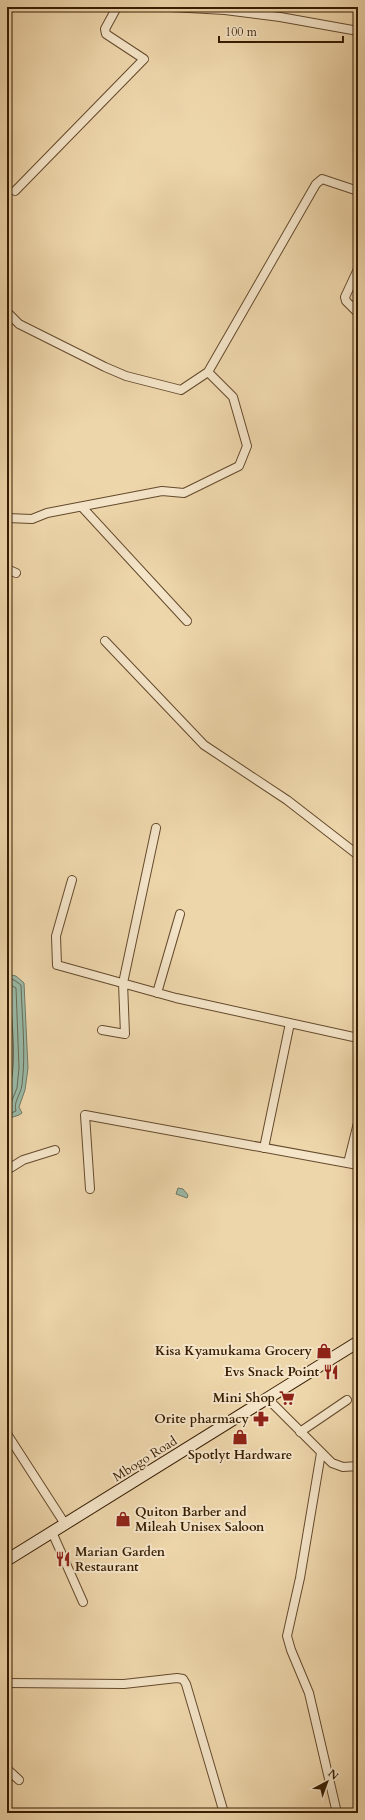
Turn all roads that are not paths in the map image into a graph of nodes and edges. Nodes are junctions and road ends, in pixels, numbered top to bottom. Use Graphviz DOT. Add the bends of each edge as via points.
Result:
graph roads {
  1 [pos="117,7"];
  2 [pos="171,7"];
  3 [pos="358,31"];
  4 [pos="14,190"];
  5 [pos="358,191"];
  6 [pos="358,269"];
  7 [pos="7,312"];
  8 [pos="358,313"];
  9 [pos="208,372"];
  10 [pos="82,507"];
  11 [pos="7,518"];
  12 [pos="7,569"];
  13 [pos="16,573"];
  14 [pos="187,621"];
  15 [pos="105,641"];
  16 [pos="156,828"];
  17 [pos="358,855"];
  18 [pos="72,880"];
  19 [pos="180,914"];
  20 [pos="123,983"];
  21 [pos="157,993"];
  22 [pos="290,1023"];
  23 [pos="102,1030"];
  24 [pos="358,1038"];
  25 [pos="358,1123"];
  26 [pos="264,1148"];
  27 [pos="55,1150"];
  28 [pos="348,1163"];
  29 [pos="358,1166"];
  30 [pos="7,1170"];
  31 [pos="90,1189"];
  32 [pos="358,1342"];
  33 [pos="268,1399"];
  34 [pos="347,1400"];
  35 [pos="300,1432"];
  36 [pos="7,1434"];
  37 [pos="322,1453"];
  38 [pos="358,1466"];
  39 [pos="65,1524"];
  40 [pos="52,1532"];
  41 [pos="7,1560"];
  42 [pos="83,1602"];
  43 [pos="7,1683"];
  44 [pos="7,1769"];
  45 [pos="19,1780"];
  46 [pos="224,1813"];
  47 [pos="337,1813"];
  1 -- 4 [label="street" via="105,29 106,34 144,59"];
  2 -- 3 [label="street" via="280,17"];
  5 -- 9 [label="street" via="322,179 316,184"];
  6 -- 8 [label="street" via="345,297"];
  7 -- 9 [label="street" via="19,324 126,376 181,390"];
  9 -- 10 [label="street" via="233,397 247,446 239,466 184,493 162,491"];
  10 -- 11 [label="street" via="32,518"];
  10 -- 14 [label="street"];
  12 -- 13 [label="street"];
  15 -- 17 [label="street" via="204,745 287,800"];
  16 -- 20 [label="street"];
  18 -- 20 [label="street" via="56,936 57,965"];
  19 -- 21 [label="street"];
  20 -- 21 [label="street"];
  20 -- 23 [label="street" via="125,1034"];
  21 -- 22 [label="street"];
  22 -- 24 [label="street"];
  22 -- 26 [label="street"];
  25 -- 28 [label="street"];
  26 -- 28 [label="street"];
  26 -- 31 [label="street" via="85,1115"];
  27 -- 30 [label="street" via="23,1160"];
  28 -- 29 [label="street"];
  32 -- 33 [label="main road, Mbogo Road"];
  33 -- 35 [label="street"];
  33 -- 39 [label="main road, Mbogo Road"];
  34 -- 35 [label="street"];
  35 -- 37 [label="street"];
  36 -- 39 [label="street"];
  37 -- 38 [label="street" via="337,1466"];
  37 -- 47 [label="street" via="287,1636 309,1693"];
  39 -- 40 [label="main road, Mbogo Road"];
  40 -- 41 [label="main road, Mbogo Road"];
  40 -- 42 [label="street"];
  43 -- 46 [label="street" via="124,1684 183,1679"];
  44 -- 45 [label="street"];
}
